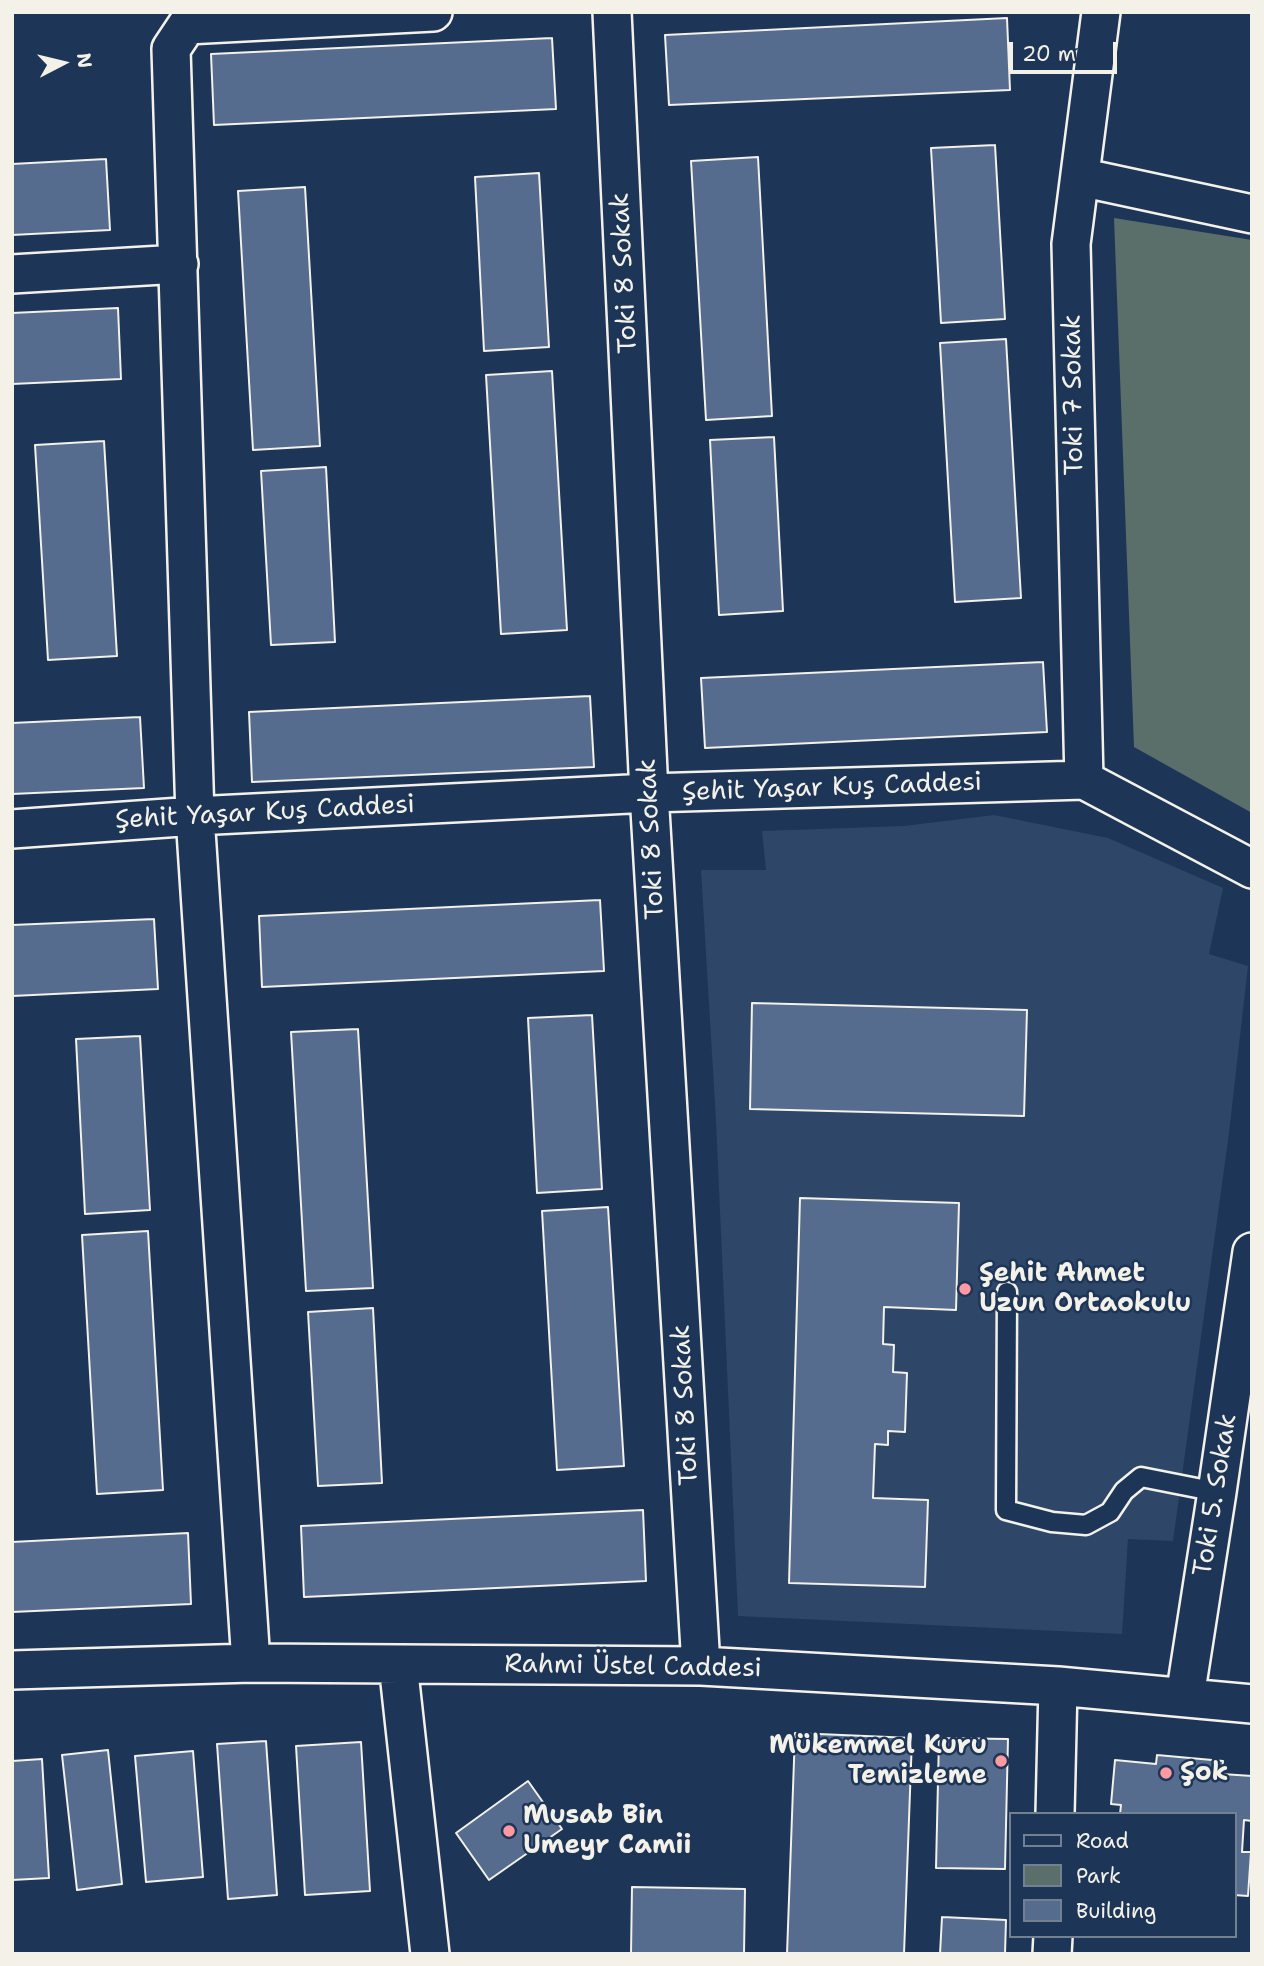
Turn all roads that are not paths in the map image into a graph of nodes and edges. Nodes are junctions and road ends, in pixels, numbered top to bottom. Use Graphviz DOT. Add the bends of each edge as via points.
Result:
graph roads {
  1 [pos="433,12"];
  2 [pos="612,12"];
  3 [pos="1101,12"];
  4 [pos="1080,177"];
  5 [pos="1252,214"];
  6 [pos="179,264"];
  7 [pos="12,274"];
  8 [pos="1084,780"];
  9 [pos="649,793"];
  10 [pos="195,816"];
  11 [pos="12,829"];
  12 [pos="1252,869"];
  13 [pos="1252,1252"];
  14 [pos="1007,1292"];
  15 [pos="1217,1492"];
  16 [pos="251,1664"];
  17 [pos="398,1664"];
  18 [pos="701,1666"];
  19 [pos="12,1670"];
  20 [pos="1058,1686"];
  21 [pos="1185,1697"];
  22 [pos="1252,1704"];
  23 [pos="1055,1812"];
  24 [pos="430,1954"];
  1 -- 6 [label="street" via="187,25 171,49"];
  2 -- 9 [label="street, Toki 8 Sokak"];
  3 -- 4 [label="street, Toki 7 Sokak"];
  4 -- 5 [label="street"];
  4 -- 8 [label="street, Toki 7 Sokak" via="1071,244"];
  6 -- 7 [label="street"];
  6 -- 10 [label="street"];
  8 -- 9 [label="street, Şehit Yaşar Kuş Caddesi"];
  8 -- 12 [label="street, Şehit Yaşar Kuş Caddesi"];
  9 -- 10 [label="street, Şehit Yaşar Kuş Caddesi"];
  9 -- 18 [label="street, Toki 8 Sokak"];
  10 -- 11 [label="street, Şehit Yaşar Kuş Caddesi"];
  10 -- 16 [label="street"];
  13 -- 15 [label="street, Toki 5. Sokak"];
  14 -- 15 [label="lane" via="1006,1510 1086,1525 1110,1512 1141,1477"];
  15 -- 21 [label="street, Toki 5. Sokak"];
  16 -- 17 [label="street, Rahmi Üstel Caddesi"];
  16 -- 19 [label="street, Rahmi Üstel Caddesi"];
  17 -- 18 [label="street, Rahmi Üstel Caddesi"];
  17 -- 24 [label="street"];
  18 -- 20 [label="street, Rahmi Üstel Caddesi"];
  20 -- 21 [label="street, Rahmi Üstel Caddesi"];
  20 -- 23 [label="street"];
  21 -- 22 [label="street, Rahmi Üstel Caddesi"];
}
